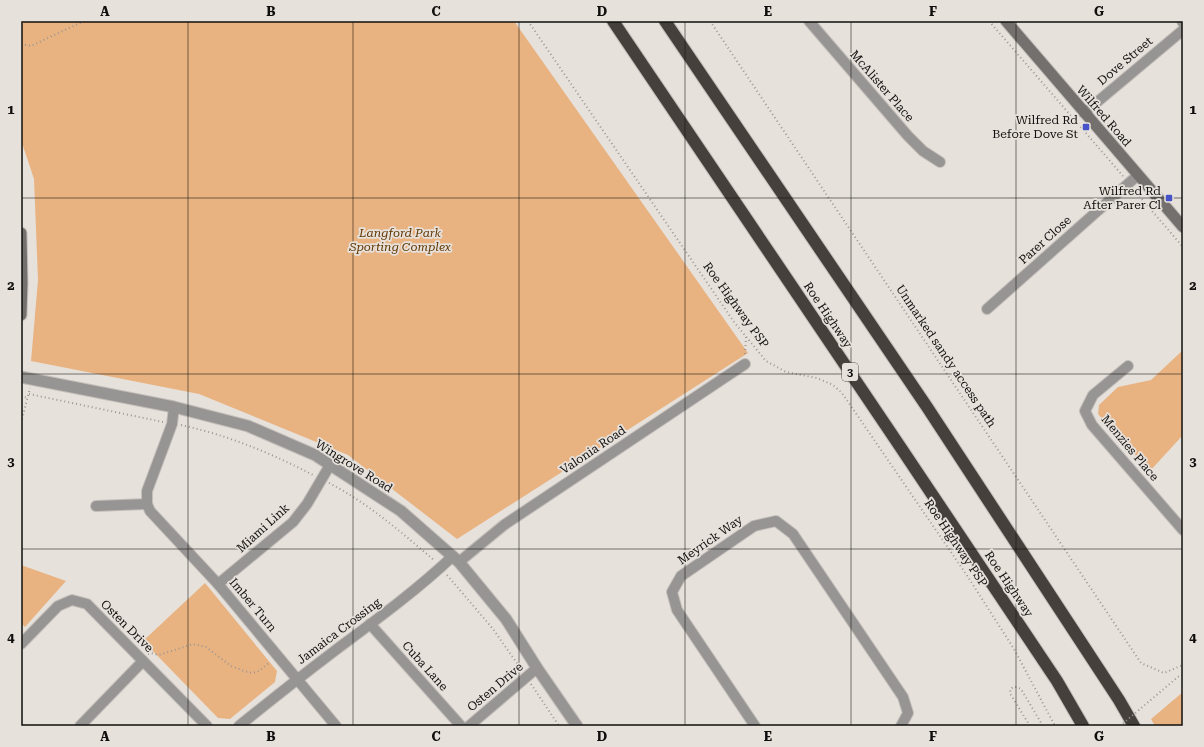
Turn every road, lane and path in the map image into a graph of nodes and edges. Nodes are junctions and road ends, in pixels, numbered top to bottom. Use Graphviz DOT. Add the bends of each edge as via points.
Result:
graph roads {
  1 [pos="84,21"];
  2 [pos="528,21"];
  3 [pos="613,21"];
  4 [pos="665,21"];
  5 [pos="710,21"];
  6 [pos="809,21"];
  7 [pos="989,21"];
  8 [pos="1006,21"];
  9 [pos="1183,30"];
  10 [pos="21,44"];
  11 [pos="1084,113"];
  12 [pos="940,162"];
  13 [pos="1138,175"];
  14 [pos="1123,176"];
  15 [pos="1135,191"];
  16 [pos="1183,227"];
  17 [pos="21,233"];
  18 [pos="1183,247"];
  19 [pos="987,309"];
  20 [pos="21,316"];
  21 [pos="746,336"];
  22 [pos="745,364"];
  23 [pos="1128,366"];
  24 [pos="21,378"];
  25 [pos="31,387"];
  26 [pos="29,394"];
  27 [pos="21,396"];
  28 [pos="28,398"];
  29 [pos="174,407"];
  30 [pos="21,423"];
  31 [pos="172,424"];
  32 [pos="330,465"];
  33 [pos="322,479"];
  34 [pos="147,504"];
  35 [pos="96,506"];
  36 [pos="1183,530"];
  37 [pos="456,559"];
  38 [pos="441,568"];
  39 [pos="218,584"];
  40 [pos="370,624"];
  41 [pos="21,644"];
  42 [pos="278,656"];
  43 [pos="143,661"];
  44 [pos="1183,665"];
  45 [pos="537,668"];
  46 [pos="1183,675"];
  47 [pos="527,677"];
  48 [pos="298,679"];
  49 [pos="80,726"];
  50 [pos="207,726"];
  51 [pos="239,726"];
  52 [pos="336,726"];
  53 [pos="461,726"];
  54 [pos="469,726"];
  55 [pos="559,726"];
  56 [pos="577,726"];
  57 [pos="755,726"];
  58 [pos="901,726"];
  59 [pos="1030,726"];
  60 [pos="1043,726"];
  61 [pos="1055,726"];
  62 [pos="1083,726"];
  63 [pos="1120,726"];
  64 [pos="1134,726"];
  1 -- 10 [label="path" via="31,46"];
  2 -- 21 [label="path, Roe Highway PSP"];
  3 -- 62 [label="highway, Roe Highway / 3" via="895,439 1052,675"];
  4 -- 64 [label="highway" via="983,492"];
  5 -- 44 [label="path, Unmarked sandy access path" via="1141,663 1164,674"];
  6 -- 12 [label="street, McAlister Place" via="908,136 923,151"];
  7 -- 14 [label="path"];
  8 -- 11 [label="main road, Wilfred Road"];
  9 -- 11 [label="street, Dove Street"];
  11 -- 13 [label="main road, Wilfred Road"];
  13 -- 16 [label="main road, Wilfred Road"];
  13 -- 19 [label="street, Parer Close"];
  15 -- 18 [label="path"];
  17 -- 20 [label="main road"];
  21 -- 22 [label="path"];
  21 -- 61 [label="path, Roe Highway PSP" via="771,364 786,372 817,378 833,385 842,393 1010,642"];
  22 -- 37 [label="street, Valonia Road"];
  23 -- 36 [label="street, Menzies Place" via="1093,395 1085,411 1092,425"];
  24 -- 29 [label="street, Wingrove Road"];
  25 -- 26 [label="path"];
  26 -- 28 [label="path"];
  26 -- 31 [label="path"];
  27 -- 28 [label="path"];
  28 -- 30 [label="path"];
  29 -- 31 [label="street"];
  29 -- 32 [label="street, Wingrove Road" via="248,426 315,455"];
  31 -- 33 [label="path" via="236,440 286,460"];
  31 -- 34 [label="street" via="147,490"];
  32 -- 33 [label="street, Miami Link"];
  32 -- 37 [label="street, Wingrove Road" via="401,511"];
  33 -- 38 [label="path" via="342,490 398,530"];
  33 -- 39 [label="street, Miami Link" via="307,504 292,522"];
  34 -- 35 [label="street"];
  34 -- 39 [label="street, Imber Turn" via="150,511"];
  37 -- 38 [label="street, Jamaica Crossing"];
  37 -- 45 [label="street, Wingrove Road" via="506,619"];
  38 -- 40 [label="street, Jamaica Crossing"];
  38 -- 47 [label="path" via="493,629"];
  39 -- 42 [label="street, Imber Turn"];
  40 -- 48 [label="street, Jamaica Crossing"];
  40 -- 53 [label="street, Cuba Lane"];
  41 -- 43 [label="street, Osten Drive" via="58,606 72,600 87,604"];
  42 -- 43 [label="path" via="260,671 252,673 231,666 206,646 193,644 159,655 151,653"];
  42 -- 48 [label="street, Imber Turn"];
  43 -- 49 [label="street"];
  43 -- 50 [label="street, Osten Drive"];
  45 -- 47 [label="street, Osten Drive"];
  45 -- 56 [label="street, Wingrove Road"];
  46 -- 63 [label="path, bridge"];
  47 -- 54 [label="street, Osten Drive"];
  47 -- 55 [label="path"];
  48 -- 51 [label="street, Jamaica Crossing"];
  48 -- 52 [label="street, Imber Turn"];
  57 -- 58 [label="street, Meyrick Way" via="677,610 672,592 681,576 754,526 776,521 793,534 903,697 908,713"];
  59 -- 60 [label="path" via="1011,695 1010,690 1013,687 1020,689"];
}
